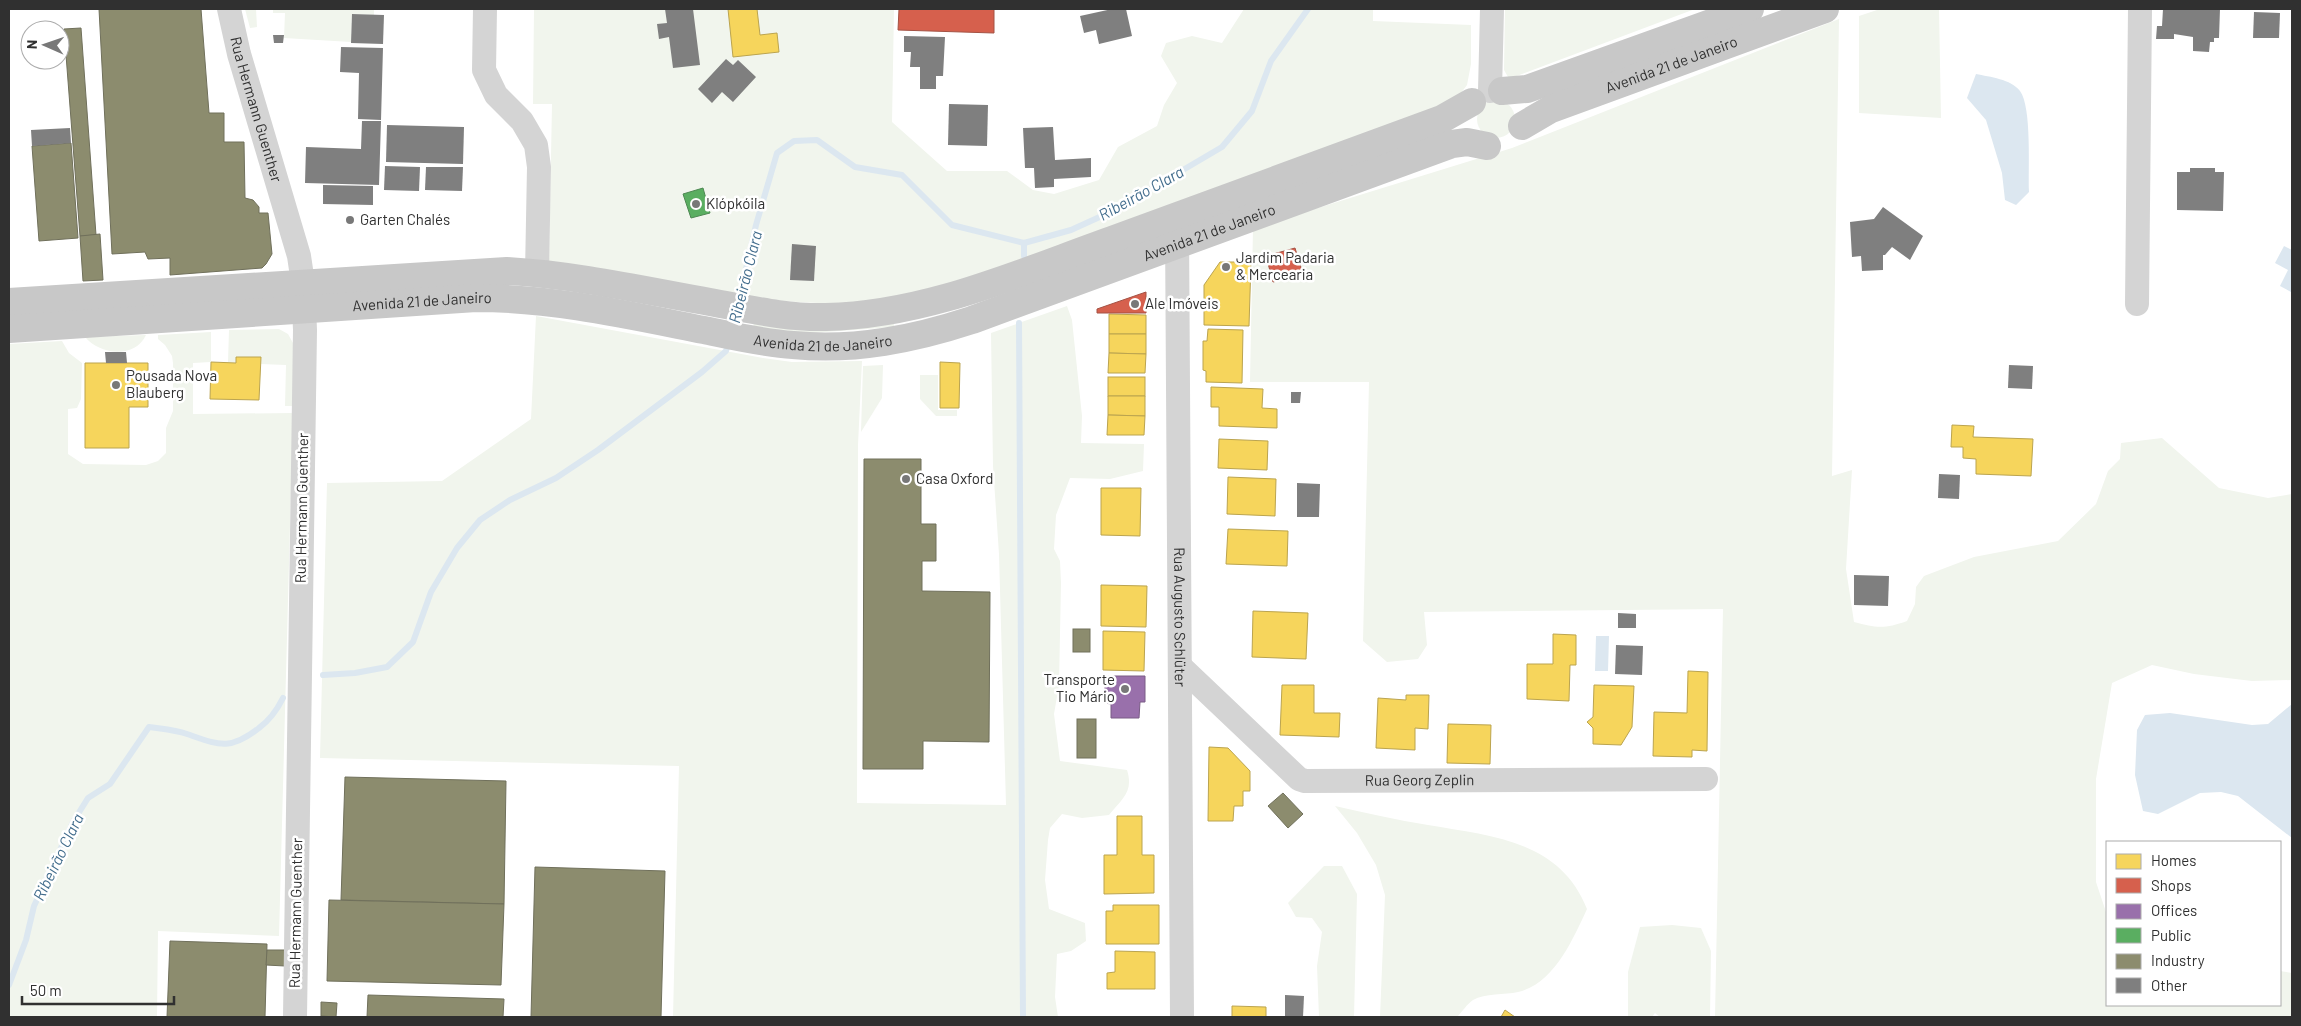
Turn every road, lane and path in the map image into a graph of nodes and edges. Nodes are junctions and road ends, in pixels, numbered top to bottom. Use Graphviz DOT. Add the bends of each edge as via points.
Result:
graph roads {
  1 [pos="229,9"];
  2 [pos="485,9"];
  3 [pos="1492,9"];
  4 [pos="1750,9"];
  5 [pos="1825,9"];
  6 [pos="2140,9"];
  7 [pos="1488,95"];
  8 [pos="1522,126"];
  9 [pos="1487,146"];
  10 [pos="1177,216"];
  11 [pos="1177,245"];
  12 [pos="537,273"];
  13 [pos="304,296"];
  14 [pos="61,298"];
  15 [pos="534,300"];
  16 [pos="9,302"];
  17 [pos="2137,304"];
  18 [pos="158,306"];
  19 [pos="904,310"];
  20 [pos="62,325"];
  21 [pos="9,328"];
  22 [pos="903,339"];
  23 [pos="1180,666"];
  24 [pos="1706,779"];
  25 [pos="295,1017"];
  26 [pos="1182,1017"];
  1 -- 13 [label="street, Rua Hermann Guenther" via="238,54 299,256"];
  2 -- 12 [label="street" via="484,70 496,95 522,121 536,145 540,167"];
  3 -- 7 [label="street"];
  4 -- 7 [label="main road, Avenida 21 de Janeiro" via="1527,89"];
  5 -- 8 [label="main road, Avenida 21 de Janeiro" via="1537,115"];
  6 -- 17 [label="street"];
  7 -- 8 [label="main road" via="1510,95 1522,108"];
  7 -- 9 [label="main road" via="1468,110 1473,136"];
  7 -- 10 [label="main road, Avenida 21 de Janeiro" via="1442,119"];
  8 -- 9 [label="main road" via="1519,134 1505,145"];
  9 -- 11 [label="main road, Avenida 21 de Janeiro" via="1467,142 1452,144"];
  10 -- 11 [label="street, Rua Augusto Schlüter"];
  10 -- 19 [label="main road, Avenida 21 de Janeiro" via="982,287"];
  11 -- 22 [label="main road, Avenida 21 de Janeiro" via="972,320"];
  11 -- 23 [label="street, Rua Augusto Schlüter"];
  12 -- 13 [label="main road, Avenida 21 de Janeiro" via="476,272"];
  12 -- 15 [label="main road"];
  12 -- 19 [label="main road, Avenida 21 de Janeiro" via="797,317 850,317"];
  13 -- 15 [label="main road, Avenida 21 de Janeiro"];
  13 -- 18 [label="main road, Avenida 21 de Janeiro"];
  13 -- 25 [label="street, Rua Hermann Guenther"];
  14 -- 16 [label="main road, Avenida 21 de Janeiro"];
  14 -- 18 [label="main road, Avenida 21 de Janeiro"];
  14 -- 20 [label="main road"];
  15 -- 22 [label="main road, Avenida 21 de Janeiro" via="794,346"];
  18 -- 20 [label="main road, Avenida 21 de Janeiro"];
  19 -- 22 [label="main road"];
  20 -- 21 [label="main road, Avenida 21 de Janeiro"];
  23 -- 24 [label="street, Rua Georg Zeplin" via="1299,779 1305,781"];
  23 -- 26 [label="street, Rua Augusto Schlüter"];
}
